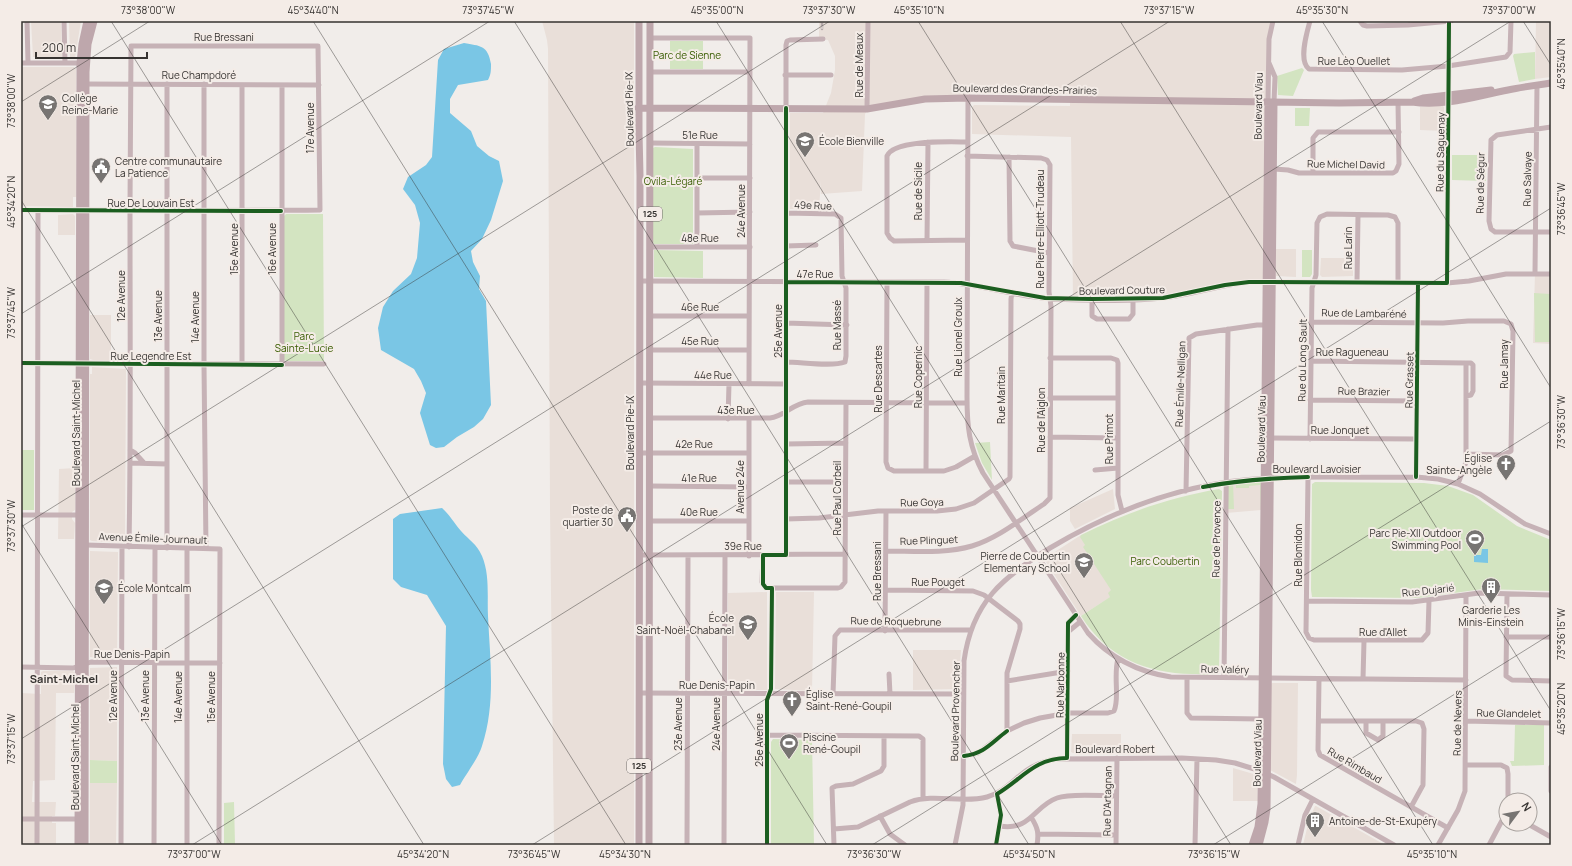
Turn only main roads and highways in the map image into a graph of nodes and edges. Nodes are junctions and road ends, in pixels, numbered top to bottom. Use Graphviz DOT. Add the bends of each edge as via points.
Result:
graph roads {
  1 [pos="87,21"];
  2 [pos="94,21"];
  3 [pos="639,21"];
  4 [pos="650,21"];
  5 [pos="1551,83"];
  6 [pos="83,84"];
  7 [pos="1271,102"];
  8 [pos="638,108"];
  9 [pos="650,108"];
  10 [pos="1269,281"];
  11 [pos="82,515"];
  12 [pos="82,665"];
  13 [pos="1265,678"];
  14 [pos="1264,772"];
  15 [pos="82,819"];
  16 [pos="78,845"];
  17 [pos="85,845"];
  18 [pos="639,845"];
  19 [pos="649,845"];
  20 [pos="1252,845"];
  21 [pos="1259,845"];
  1 -- 6 [label="main road, Boulevard Saint-Michel" via="80,63"];
  2 -- 6 [label="main road, Boulevard Saint-Michel"];
  3 -- 8 [label="main road, Boulevard Pie-IX / 125"];
  4 -- 9 [label="main road, Boulevard Pie-IX / 125"];
  5 -- 7 [label="main road, Boulevard des Grandes-Prairies" via="1507,90 1486,90 1424,104"];
  6 -- 11 [label="main road, Boulevard Saint-Michel"];
  7 -- 9 [label="main road, Boulevard des Grandes-Prairies" via="968,98 925,99 867,109"];
  7 -- 10 [label="main road, Boulevard Viau"];
  7 -- 10 [label="main road, Boulevard Viau" via="1274,169"];
  8 -- 9 [label="main road, Boulevard des Grandes-Prairies"];
  8 -- 18 [label="main road, Boulevard Pie-IX / 125"];
  9 -- 19 [label="main road, Boulevard Pie-IX / 125"];
  10 -- 13 [label="main road, Boulevard Viau"];
  11 -- 12 [label="main road, Boulevard Saint-Michel"];
  11 -- 12 [label="main road, Boulevard Saint-Michel" via="86,545"];
  12 -- 15 [label="main road, Boulevard Saint-Michel"];
  13 -- 14 [label="main road, Boulevard Viau"];
  13 -- 14 [label="main road, Boulevard Viau" via="1261,720"];
  14 -- 20 [label="main road, Boulevard Viau" via="1260,817"];
  14 -- 21 [label="main road, Boulevard Viau" via="1265,822"];
  15 -- 16 [label="main road, Boulevard Saint-Michel"];
  15 -- 17 [label="main road, Boulevard Saint-Michel"];
}
